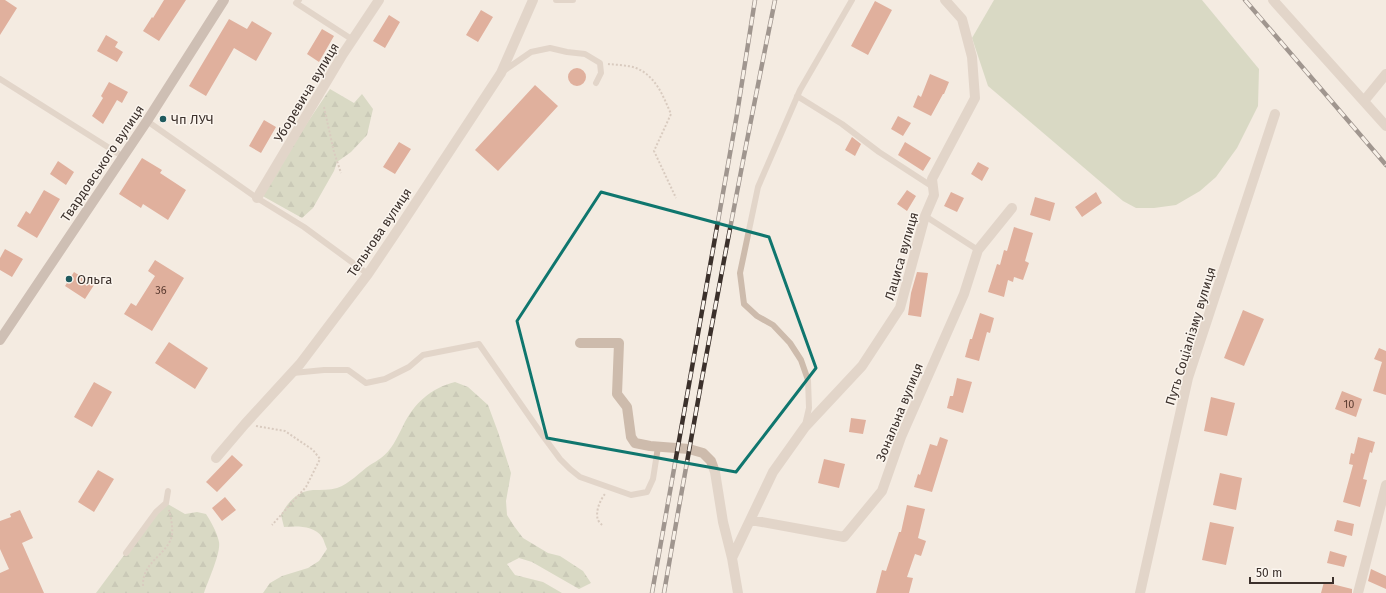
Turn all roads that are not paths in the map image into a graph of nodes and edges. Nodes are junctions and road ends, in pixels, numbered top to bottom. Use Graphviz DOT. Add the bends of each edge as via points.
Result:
graph roads {
  1 [pos="224,0"];
  2 [pos="299,0"];
  3 [pos="379,0"];
  4 [pos="533,0"];
  5 [pos="556,0"];
  6 [pos="573,0"];
  7 [pos="852,0"];
  8 [pos="945,0"];
  9 [pos="1273,0"];
  10 [pos="353,40"];
  11 [pos="501,73"];
  12 [pos="1386,74"];
  13 [pos="0,79"];
  14 [pos="596,83"];
  15 [pos="797,96"];
  16 [pos="1364,101"];
  17 [pos="1275,114"];
  18 [pos="147,121"];
  19 [pos="1386,126"];
  20 [pos="122,156"];
  21 [pos="933,187"];
  22 [pos="257,198"];
  23 [pos="1012,208"];
  24 [pos="925,216"];
  25 [pos="978,250"];
  26 [pos="368,274"];
  27 [pos="0,340"];
  28 [pos="580,343"];
  29 [pos="293,373"];
  30 [pos="805,427"];
  31 [pos="658,447"];
  32 [pos="216,458"];
  33 [pos="1386,485"];
  34 [pos="168,491"];
  35 [pos="751,520"];
  36 [pos="126,553"];
  37 [pos="732,558"];
  38 [pos="738,593"];
  39 [pos="1140,593"];
  40 [pos="1358,593"];
  1 -- 18 [label="main road, Твардовського вулиця"];
  2 -- 10 [label="lane" via="296,3"];
  3 -- 10 [label="street, Уборевича вулиця"];
  4 -- 11 [label="street, Тельнова вулиця"];
  5 -- 6 [label="lane"];
  7 -- 15 [label="lane"];
  8 -- 21 [label="street, Лациса вулиця" via="962,19 972,57 975,98 932,179"];
  9 -- 16 [label="street"];
  10 -- 22 [label="street, Уборевича вулиця"];
  11 -- 14 [label="lane" via="531,52 550,48 585,54 600,63 601,73"];
  11 -- 26 [label="street, Тельнова вулиця"];
  12 -- 16 [label="street"];
  13 -- 20 [label="lane"];
  15 -- 21 [label="lane"];
  15 -- 30 [label="lane" via="758,187 740,274 744,304 757,316 773,325 790,343 801,360 808,380 809,408"];
  16 -- 19 [label="street"];
  17 -- 39 [label="street, Путь Соціалізму вулиця" via="1188,378"];
  18 -- 20 [label="main road, Твардовського вулиця"];
  18 -- 22 [label="lane"];
  20 -- 27 [label="main road, Твардовського вулиця"];
  21 -- 24 [label="street, Лациса вулиця" via="934,195"];
  22 -- 26 [label="lane" via="304,227"];
  23 -- 25 [label="street, Зональна вулиця"];
  24 -- 25 [label="lane"];
  24 -- 30 [label="street, Лациса вулиця" via="900,308 862,366"];
  25 -- 35 [label="street, Зональна вулиця" via="964,294 901,438 882,491 844,537"];
  26 -- 29 [label="street, Тельнова вулиця"];
  28 -- 31 [label="street" via="619,344 617,394 628,407 631,437 635,443"];
  29 -- 31 [label="lane" via="348,370 366,383 385,379 409,367 423,354 479,344 560,459 580,476 631,495 646,492 653,479"];
  29 -- 32 [label="street, Тельнова вулиця"];
  30 -- 35 [label="street, Лациса вулиця" via="773,472"];
  31 -- 37 [label="street" via="689,449 703,453 710,461 715,472"];
  33 -- 40 [label="street"];
  34 -- 36 [label="lane" via="166,503 156,512"];
  35 -- 37 [label="street, Лациса вулиця"];
  37 -- 38 [label="street"];
}
